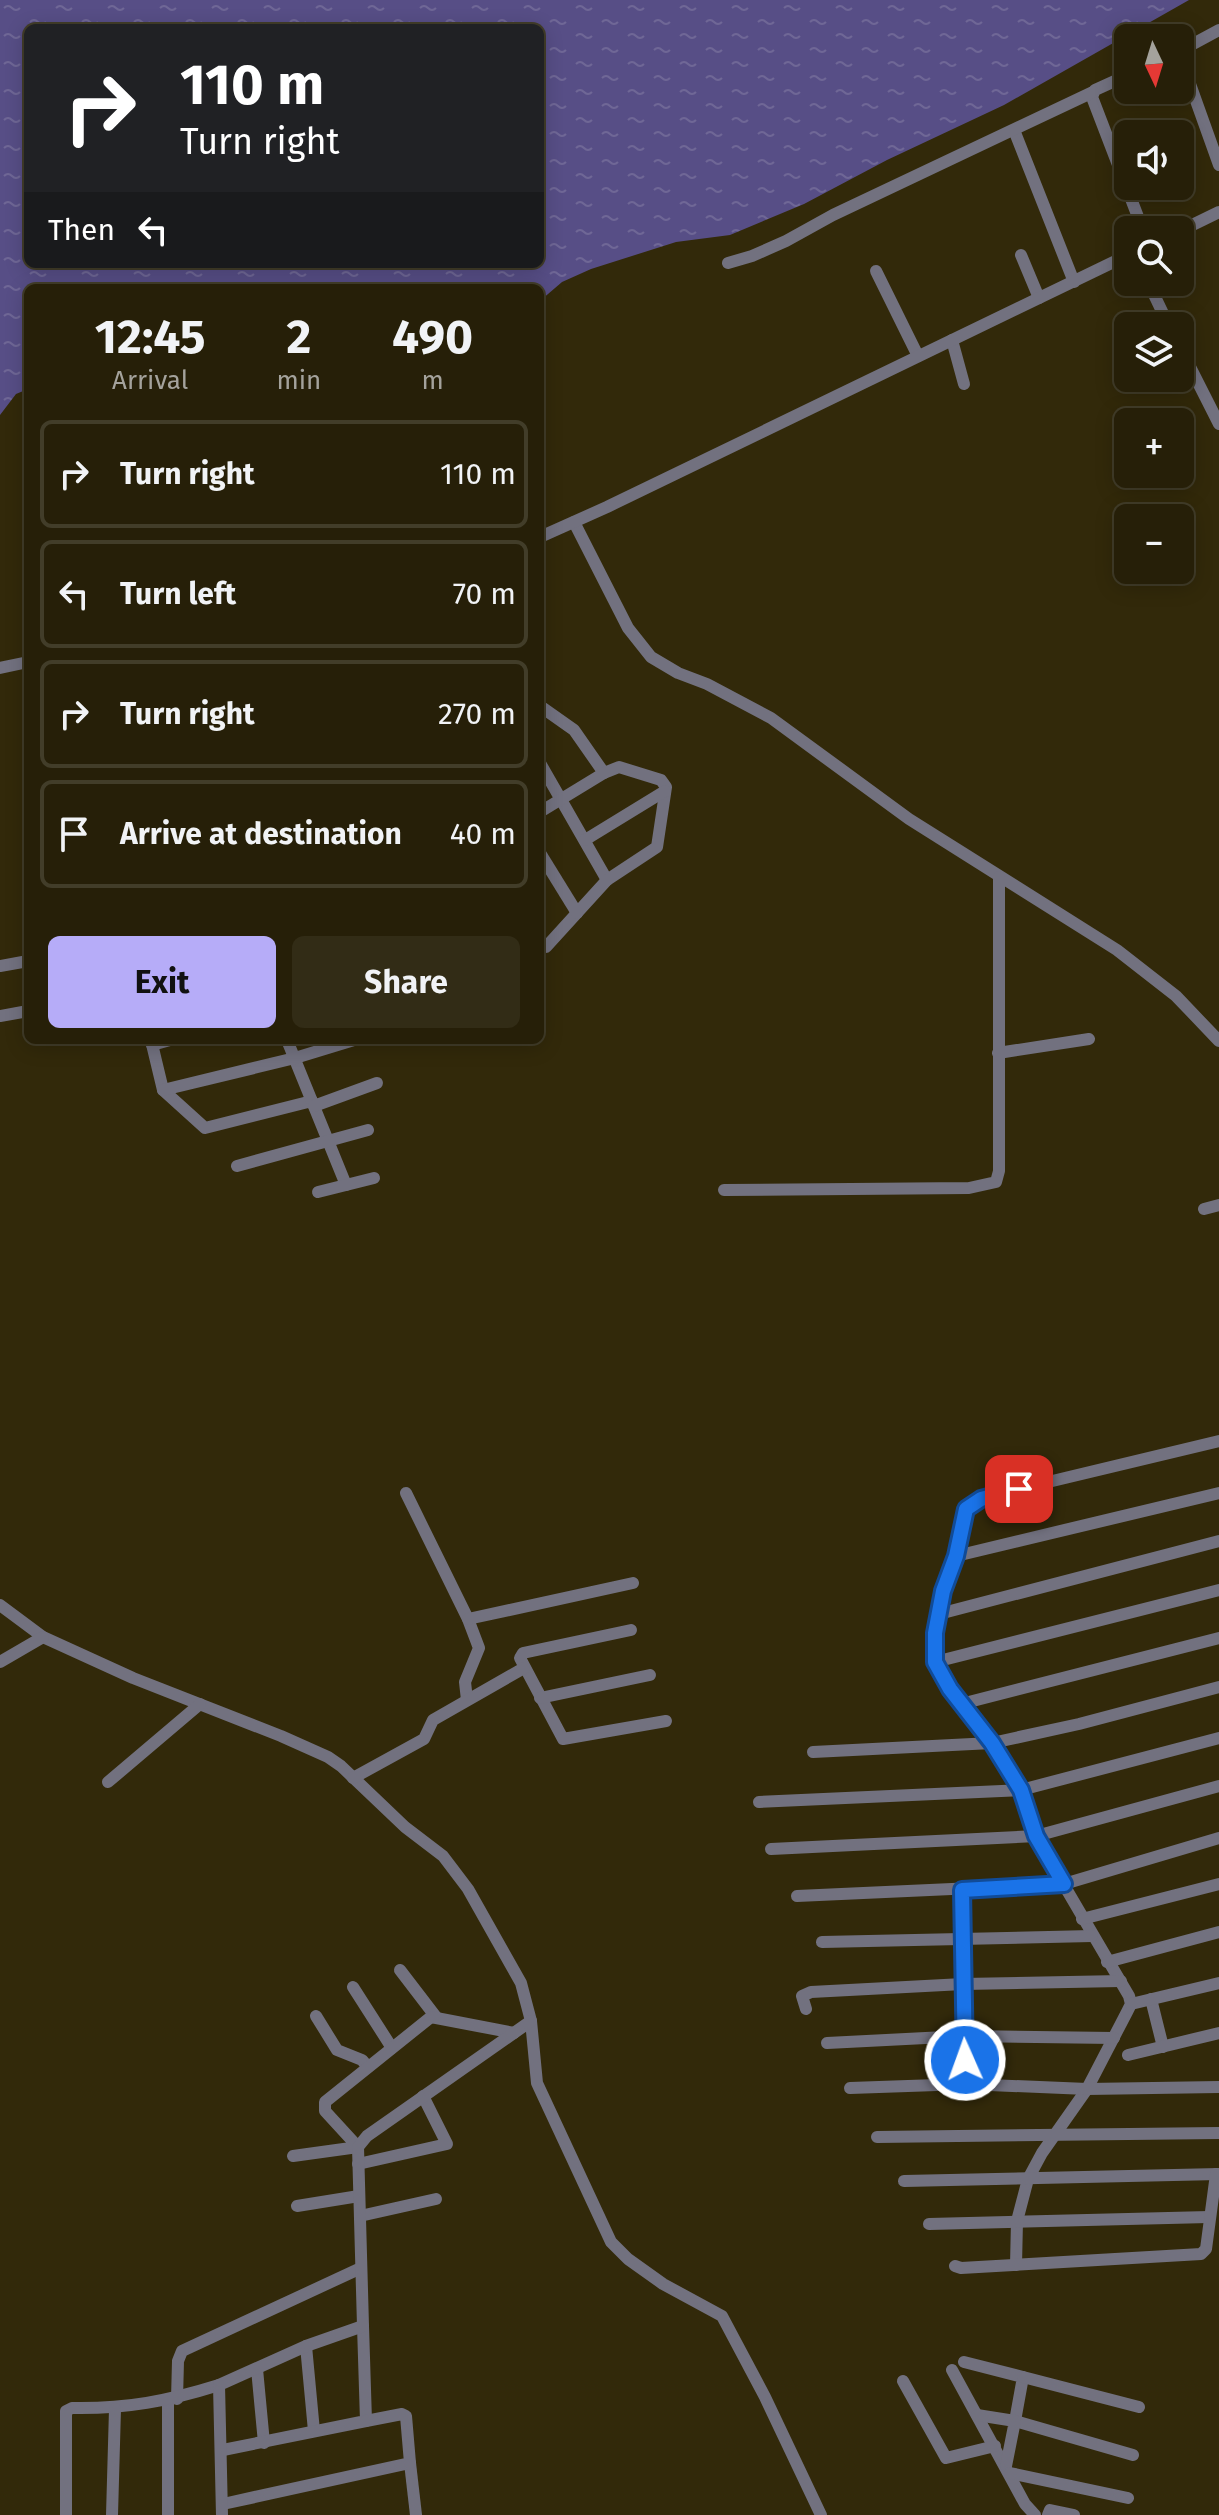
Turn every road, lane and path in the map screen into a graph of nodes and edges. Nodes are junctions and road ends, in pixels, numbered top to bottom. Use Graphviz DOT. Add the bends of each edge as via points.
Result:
graph roads {
  1 [pos="1219,30"];
  2 [pos="1194,45"];
  3 [pos="1114,82"];
  4 [pos="1093,92"];
  5 [pos="1194,94"];
  6 [pos="1014,130"];
  7 [pos="1219,165"];
  8 [pos="1219,212"];
  9 [pos="1138,216"];
  10 [pos="1194,224"];
  11 [pos="1021,255"];
  12 [pos="1114,262"];
  13 [pos="728,263"];
  14 [pos="876,271"];
  15 [pos="1074,282"];
  16 [pos="1039,298"];
  17 [pos="952,340"];
  18 [pos="918,356"];
  19 [pos="1194,375"];
  20 [pos="964,384"];
  21 [pos="1219,424"];
  22 [pos="574,522"];
  23 [pos="544,535"];
  24 [pos="24,663"];
  25 [pos="0,668"];
  26 [pos="544,709"];
  27 [pos="544,770"];
  28 [pos="604,773"];
  29 [pos="665,791"];
  30 [pos="561,799"];
  31 [pos="544,810"];
  32 [pos="585,840"];
  33 [pos="544,859"];
  34 [pos="999,877"];
  35 [pos="607,880"];
  36 [pos="577,913"];
  37 [pos="544,947"];
  38 [pos="24,962"];
  39 [pos="0,966"];
  40 [pos="24,1012"];
  41 [pos="0,1016"];
  42 [pos="1089,1039"];
  43 [pos="1219,1041"];
  44 [pos="152,1044"];
  45 [pos="289,1044"];
  46 [pos="341,1044"];
  47 [pos="998,1053"];
  48 [pos="295,1058"];
  49 [pos="377,1083"];
  50 [pos="163,1090"];
  51 [pos="313,1104"];
  52 [pos="368,1130"];
  53 [pos="328,1140"];
  54 [pos="237,1166"];
  55 [pos="374,1178"];
  56 [pos="346,1185"];
  57 [pos="724,1190"];
  58 [pos="318,1192"];
  59 [pos="1219,1205"];
  60 [pos="1204,1209"];
  61 [pos="1219,1441"];
  62 [pos="406,1493"];
  63 [pos="1219,1493"];
  64 [pos="1219,1541"];
  65 [pos="956,1556"];
  66 [pos="633,1583"];
  67 [pos="1219,1590"];
  68 [pos="0,1605"];
  69 [pos="939,1614"];
  70 [pos="468,1619"];
  71 [pos="631,1630"];
  72 [pos="43,1637"];
  73 [pos="1219,1638"];
  74 [pos="0,1662"];
  75 [pos="935,1662"];
  76 [pos="524,1668"];
  77 [pos="650,1675"];
  78 [pos="1219,1687"];
  79 [pos="540,1698"];
  80 [pos="467,1700"];
  81 [pos="200,1704"];
  82 [pos="961,1704"];
  83 [pos="666,1721"];
  84 [pos="1219,1738"];
  85 [pos="992,1743"];
  86 [pos="813,1752"];
  87 [pos="353,1778"];
  88 [pos="108,1782"];
  89 [pos="1219,1786"];
  90 [pos="1021,1790"];
  91 [pos="759,1802"];
  92 [pos="1036,1836"];
  93 [pos="1219,1838"];
  94 [pos="771,1849"];
  95 [pos="1064,1884"];
  96 [pos="1219,1884"];
  97 [pos="962,1890"];
  98 [pos="797,1896"];
  99 [pos="1082,1919"];
  100 [pos="1219,1932"];
  101 [pos="1092,1936"];
  102 [pos="962,1938"];
  103 [pos="822,1942"];
  104 [pos="1107,1962"];
  105 [pos="400,1970"];
  106 [pos="1121,1981"];
  107 [pos="1219,1983"];
  108 [pos="963,1984"];
  109 [pos="353,1987"];
  110 [pos="1151,1999"];
  111 [pos="1131,2004"];
  112 [pos="806,2009"];
  113 [pos="316,2016"];
  114 [pos="436,2017"];
  115 [pos="531,2021"];
  116 [pos="514,2033"];
  117 [pos="1219,2033"];
  118 [pos="965,2036"];
  119 [pos="1114,2038"];
  120 [pos="827,2043"];
  121 [pos="1163,2047"];
  122 [pos="392,2048"];
  123 [pos="1128,2055"];
  124 [pos="368,2067"];
  125 [pos="966,2084"];
  126 [pos="1218,2087"];
  127 [pos="850,2088"];
  128 [pos="1087,2089"];
  129 [pos="423,2096"];
  130 [pos="1219,2133"];
  131 [pos="1055,2134"];
  132 [pos="877,2137"];
  133 [pos="358,2147"];
  134 [pos="293,2156"];
  135 [pos="358,2164"];
  136 [pos="1217,2174"];
  137 [pos="1028,2179"];
  138 [pos="904,2181"];
  139 [pos="359,2196"];
  140 [pos="436,2199"];
  141 [pos="297,2206"];
  142 [pos="360,2216"];
  143 [pos="1209,2217"];
  144 [pos="1017,2221"];
  145 [pos="929,2224"];
  146 [pos="1016,2265"];
  147 [pos="955,2266"];
  148 [pos="361,2268"];
  149 [pos="363,2326"];
  150 [pos="306,2346"];
  151 [pos="964,2362"];
  152 [pos="257,2369"];
  153 [pos="952,2370"];
  154 [pos="1023,2377"];
  155 [pos="903,2381"];
  156 [pos="219,2385"];
  157 [pos="173,2400"];
  158 [pos="1139,2407"];
  159 [pos="115,2409"];
  160 [pos="977,2415"];
  161 [pos="366,2421"];
  162 [pos="1015,2421"];
  163 [pos="314,2431"];
  164 [pos="264,2443"];
  165 [pos="995,2446"];
  166 [pos="223,2450"];
  167 [pos="1133,2455"];
  168 [pos="410,2463"];
  169 [pos="1008,2470"];
  170 [pos="1128,2498"];
  171 [pos="1025,2504"];
  172 [pos="223,2509"];
  173 [pos="1049,2512"];
  174 [pos="66,2515"];
  175 [pos="112,2515"];
  176 [pos="168,2515"];
  177 [pos="415,2515"];
  178 [pos="821,2515"];
  179 [pos="1035,2515"];
  180 [pos="1074,2515"];
  1 -- 2 [label="street"];
  3 -- 4 [label="street"];
  4 -- 6 [label="street"];
  4 -- 9 [label="street"];
  5 -- 7 [label="street"];
  6 -- 13 [label="street" via="786,241"];
  6 -- 15 [label="street"];
  8 -- 10 [label="street"];
  11 -- 16 [label="street"];
  12 -- 15 [label="street"];
  14 -- 18 [label="street"];
  15 -- 16 [label="street"];
  16 -- 17 [label="street"];
  17 -- 18 [label="street"];
  17 -- 20 [label="street"];
  18 -- 22 [label="street"];
  19 -- 21 [label="street"];
  22 -- 23 [label="street"];
  22 -- 34 [label="street" via="628,628 651,657 771,718"];
  24 -- 25 [label="street"];
  26 -- 28 [label="street" via="578,734"];
  27 -- 30 [label="street"];
  28 -- 29 [label="street" via="627,767 663,782"];
  28 -- 30 [label="street"];
  29 -- 32 [label="street"];
  29 -- 35 [label="street" via="657,847"];
  30 -- 31 [label="street"];
  30 -- 32 [label="street"];
  32 -- 35 [label="street"];
  33 -- 36 [label="street"];
  34 -- 43 [label="street" via="1142,968"];
  34 -- 47 [label="street"];
  35 -- 36 [label="street"];
  36 -- 37 [label="street"];
  38 -- 39 [label="street"];
  40 -- 41 [label="street"];
  42 -- 47 [label="street"];
  44 -- 50 [label="street"];
  45 -- 48 [label="street"];
  46 -- 48 [label="street"];
  47 -- 57 [label="street" via="999,1171 992,1185"];
  48 -- 50 [label="street"];
  48 -- 51 [label="street"];
  49 -- 51 [label="street"];
  50 -- 51 [label="street" via="205,1128"];
  51 -- 53 [label="street"];
  52 -- 53 [label="street"];
  53 -- 54 [label="street"];
  53 -- 56 [label="street"];
  55 -- 56 [label="street"];
  56 -- 58 [label="street"];
  59 -- 60 [label="street"];
  61 -- 65 [label="street" via="974,1502 966,1509"];
  62 -- 70 [label="street"];
  63 -- 65 [label="street"];
  64 -- 69 [label="street"];
  65 -- 69 [label="street"];
  66 -- 70 [label="street"];
  67 -- 75 [label="street"];
  68 -- 72 [label="street"];
  69 -- 75 [label="street"];
  70 -- 80 [label="street" via="479,1648 465,1682"];
  71 -- 76 [label="street" via="523,1653"];
  72 -- 74 [label="street"];
  72 -- 81 [label="street"];
  73 -- 82 [label="street"];
  75 -- 82 [label="street"];
  76 -- 79 [label="street"];
  76 -- 80 [label="street"];
  77 -- 79 [label="street"];
  78 -- 85 [label="street"];
  79 -- 83 [label="street" via="563,1739"];
  80 -- 87 [label="street" via="429,1723 424,1739"];
  81 -- 87 [label="street" via="328,1757"];
  81 -- 88 [label="street"];
  82 -- 85 [label="street"];
  84 -- 90 [label="street"];
  85 -- 86 [label="street"];
  85 -- 90 [label="street"];
  87 -- 115 [label="street" via="458,1874 521,1983"];
  89 -- 92 [label="street"];
  90 -- 91 [label="street"];
  90 -- 92 [label="street"];
  92 -- 94 [label="street"];
  92 -- 95 [label="street"];
  93 -- 95 [label="street"];
  95 -- 97 [label="street"];
  95 -- 99 [label="street"];
  96 -- 99 [label="street"];
  97 -- 98 [label="street"];
  97 -- 102 [label="street"];
  99 -- 101 [label="street"];
  100 -- 104 [label="street"];
  101 -- 102 [label="street"];
  101 -- 104 [label="street"];
  102 -- 103 [label="street"];
  102 -- 108 [label="street"];
  104 -- 106 [label="street"];
  105 -- 114 [label="street"];
  106 -- 108 [label="street"];
  106 -- 111 [label="street"];
  107 -- 110 [label="street"];
  108 -- 112 [label="street" via="804,1993"];
  108 -- 118 [label="street"];
  109 -- 122 [label="street"];
  110 -- 111 [label="street"];
  110 -- 121 [label="street"];
  111 -- 119 [label="street"];
  113 -- 124 [label="street" via="337,2050"];
  114 -- 116 [label="street"];
  114 -- 122 [label="street"];
  115 -- 116 [label="street"];
  115 -- 178 [label="street" via="537,2083 611,2242 663,2284 722,2316"];
  116 -- 129 [label="street"];
  117 -- 121 [label="street"];
  118 -- 119 [label="street"];
  118 -- 120 [label="street"];
  118 -- 125 [label="street"];
  119 -- 128 [label="street"];
  121 -- 123 [label="street"];
  122 -- 124 [label="street"];
  124 -- 133 [label="street" via="325,2102 325,2111"];
  125 -- 127 [label="street"];
  125 -- 128 [label="street"];
  126 -- 128 [label="street"];
  128 -- 131 [label="street"];
  129 -- 133 [label="street"];
  129 -- 135 [label="street" via="447,2144"];
  130 -- 131 [label="street"];
  131 -- 132 [label="street"];
  131 -- 137 [label="street"];
  133 -- 134 [label="street"];
  133 -- 135 [label="street"];
  135 -- 139 [label="street"];
  136 -- 137 [label="street"];
  136 -- 143 [label="street"];
  137 -- 138 [label="street"];
  137 -- 144 [label="street"];
  139 -- 141 [label="street"];
  139 -- 142 [label="street"];
  140 -- 142 [label="street"];
  142 -- 148 [label="street"];
  143 -- 144 [label="street"];
  143 -- 146 [label="street" via="1201,2254"];
  144 -- 145 [label="street"];
  144 -- 146 [label="street"];
  146 -- 147 [label="street"];
  148 -- 149 [label="street"];
  148 -- 157 [label="street" via="186,2348 178,2361"];
  149 -- 150 [label="street"];
  149 -- 161 [label="street"];
  150 -- 152 [label="street"];
  150 -- 163 [label="street"];
  151 -- 154 [label="street"];
  152 -- 156 [label="street"];
  152 -- 164 [label="street"];
  153 -- 160 [label="street"];
  154 -- 158 [label="street"];
  154 -- 162 [label="street"];
  155 -- 165 [label="street" via="946,2458"];
  156 -- 157 [label="street"];
  156 -- 166 [label="street"];
  157 -- 159 [label="street"];
  157 -- 176 [label="street"];
  159 -- 174 [label="street" via="66,2411"];
  159 -- 175 [label="street"];
  160 -- 162 [label="street"];
  160 -- 165 [label="street"];
  161 -- 163 [label="street"];
  161 -- 168 [label="street" via="406,2416"];
  162 -- 167 [label="street"];
  162 -- 169 [label="street"];
  163 -- 164 [label="street"];
  164 -- 166 [label="street"];
  165 -- 169 [label="street"];
  166 -- 172 [label="street"];
  168 -- 172 [label="street"];
  168 -- 177 [label="street"];
  169 -- 170 [label="street"];
  169 -- 171 [label="street"];
  171 -- 173 [label="street"];
  171 -- 179 [label="street"];
  173 -- 180 [label="street"];
}
